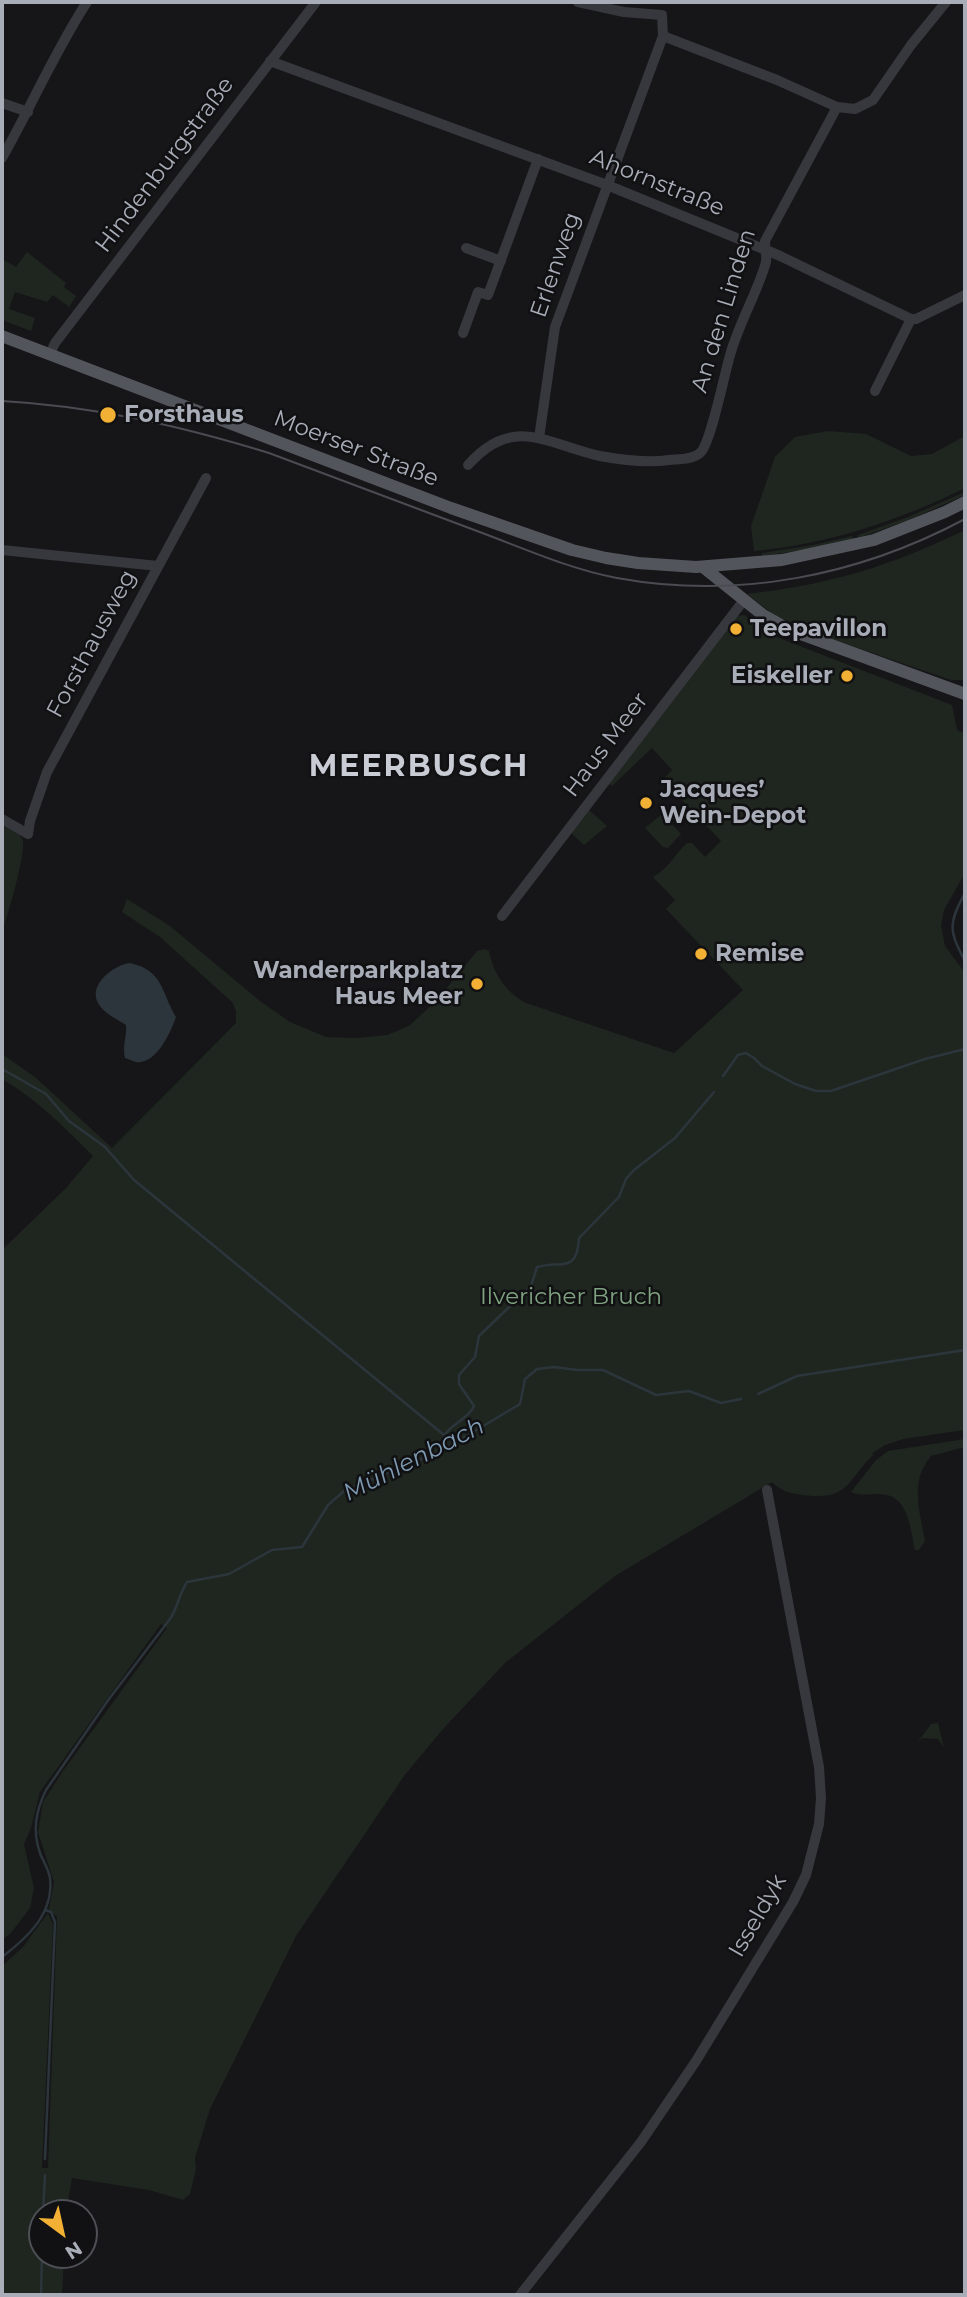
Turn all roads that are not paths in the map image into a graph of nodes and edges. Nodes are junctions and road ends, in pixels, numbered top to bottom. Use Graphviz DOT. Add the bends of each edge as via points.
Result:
graph roads {
  1 [pos="87,2"];
  2 [pos="316,2"];
  3 [pos="578,2"];
  4 [pos="946,2"];
  5 [pos="663,36"];
  6 [pos="270,61"];
  7 [pos="2,103"];
  8 [pos="837,107"];
  9 [pos="28,112"];
  10 [pos="2,158"];
  11 [pos="538,159"];
  12 [pos="607,185"];
  13 [pos="466,248"];
  14 [pos="765,251"];
  15 [pos="501,261"];
  16 [pos="965,295"];
  17 [pos="911,319"];
  18 [pos="463,333"];
  19 [pos="2,336"];
  20 [pos="50,354"];
  21 [pos="875,391"];
  22 [pos="539,438"];
  23 [pos="468,465"];
  24 [pos="206,478"];
  25 [pos="965,502"];
  26 [pos="2,550"];
  27 [pos="746,564"];
  28 [pos="158,566"];
  29 [pos="703,567"];
  30 [pos="739,596"];
  31 [pos="965,694"];
  32 [pos="2,819"];
  33 [pos="502,916"];
  34 [pos="767,1490"];
  35 [pos="520,2295"];
  1 -- 9 [label="street"];
  2 -- 6 [label="street, Hindenburgstraße"];
  3 -- 5 [label="street" via="662,15"];
  4 -- 8 [label="street" via="873,100 855,109"];
  5 -- 8 [label="street"];
  5 -- 12 [label="street, Erlenweg"];
  6 -- 11 [label="street, Ahornstraße"];
  6 -- 20 [label="street, Hindenburgstraße"];
  7 -- 9 [label="street"];
  8 -- 14 [label="street, An den Linden" via="765,241"];
  9 -- 10 [label="street"];
  11 -- 12 [label="street, Ahornstraße"];
  11 -- 15 [label="street"];
  12 -- 14 [label="street, Ahornstraße"];
  12 -- 22 [label="street, Erlenweg" via="555,327"];
  13 -- 15 [label="street"];
  14 -- 17 [label="street, Ahornstraße"];
  14 -- 22 [label="street, An den Linden" via="767,260 738,329 710,434 699,454 664,461 634,460 600,456"];
  15 -- 18 [label="street" via="488,295 478,292"];
  16 -- 17 [label="street"];
  17 -- 21 [label="street"];
  19 -- 20 [label="main road, Moerser Straße"];
  20 -- 29 [label="main road, Moerser Straße" via="572,550 638,563"];
  22 -- 23 [label="street" via="509,438 478,454"];
  24 -- 28 [label="street, Forsthausweg"];
  25 -- 27 [label="main road, Moerser Straße" via="857,545"];
  26 -- 28 [label="street"];
  27 -- 29 [label="main road, Moerser Straße"];
  27 -- 30 [label="main road" via="734,585"];
  28 -- 32 [label="street, Forsthausweg" via="47,772 28,834"];
  29 -- 30 [label="main road"];
  30 -- 31 [label="main road" via="776,623 819,642"];
  30 -- 33 [label="street, Haus Meer"];
  34 -- 35 [label="street, Isseldyk" via="818,1767 819,1824 806,1875 696,2060 641,2142"];
}
